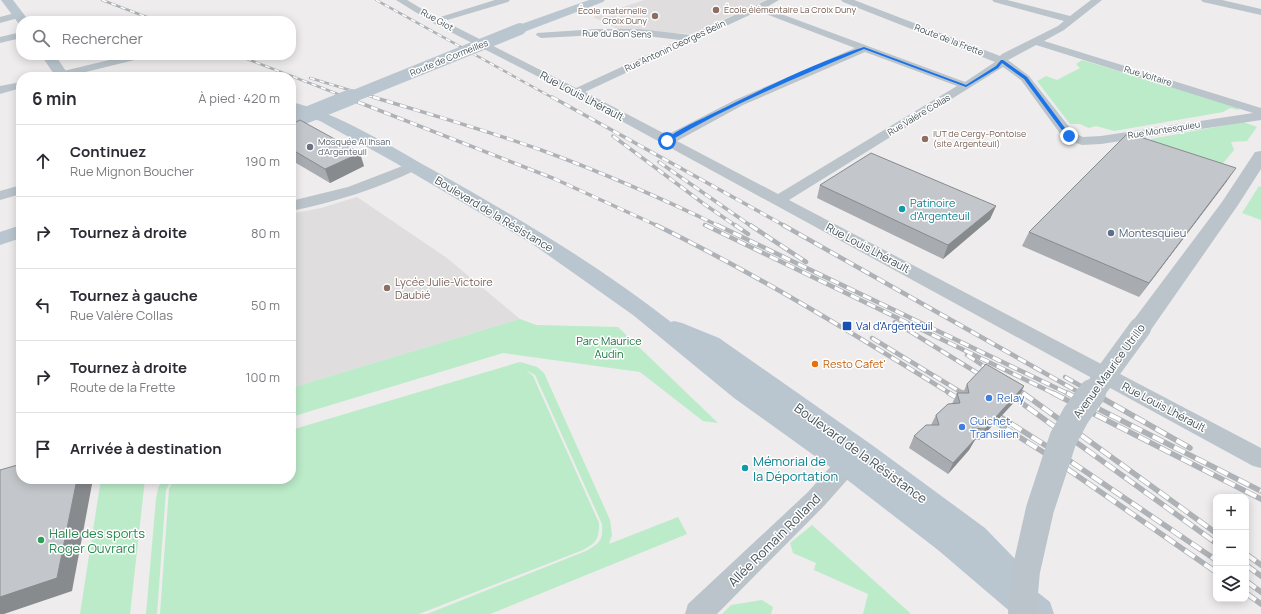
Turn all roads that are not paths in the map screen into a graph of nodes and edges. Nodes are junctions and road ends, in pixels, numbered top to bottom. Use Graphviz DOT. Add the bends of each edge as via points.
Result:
graph roads {
  1 [pos="401,0"];
  2 [pos="505,0"];
  3 [pos="599,0"];
  4 [pos="774,0"];
  5 [pos="846,0"];
  6 [pos="997,0"];
  7 [pos="1097,0"];
  8 [pos="1207,0"];
  9 [pos="1225,0"];
  10 [pos="6,2"];
  11 [pos="758,8"];
  12 [pos="1261,8"];
  13 [pos="1261,12"];
  14 [pos="19,16"];
  15 [pos="16,18"];
  16 [pos="0,20"];
  17 [pos="1072,20"];
  18 [pos="436,21"];
  19 [pos="542,35"];
  20 [pos="16,36"];
  21 [pos="693,38"];
  22 [pos="0,40"];
  23 [pos="473,40"];
  24 [pos="1035,42"];
  25 [pos="864,48"];
  26 [pos="52,60"];
  27 [pos="123,60"];
  28 [pos="1002,61"];
  29 [pos="56,72"];
  30 [pos="74,72"];
  31 [pos="16,86"];
  32 [pos="966,86"];
  33 [pos="0,90"];
  34 [pos="576,92"];
  35 [pos="1261,112"];
  36 [pos="296,116"];
  37 [pos="1261,116"];
  38 [pos="296,117"];
  39 [pos="1069,136"];
  40 [pos="667,141"];
  41 [pos="1261,156"];
  42 [pos="413,166"];
  43 [pos="16,191"];
  44 [pos="0,196"];
  45 [pos="778,200"];
  46 [pos="296,205"];
  47 [pos="16,233"];
  48 [pos="0,239"];
  49 [pos="655,320"];
  50 [pos="1261,459"];
  51 [pos="847,464"];
  52 [pos="698,614"];
  53 [pos="1022,614"];
  54 [pos="1038,614"];
  55 [pos="1047,614"];
  1 -- 18 [label="street, Rue Giot"];
  2 -- 18 [label="street"];
  3 -- 36 [label="main road, Route de Cormeilles, bridge"];
  4 -- 11 [label="street, Rue Antonin Georges Belin"];
  5 -- 28 [label="street, Route de la Frette"];
  6 -- 17 [label="street"];
  7 -- 17 [label="street, Rue Valère Collas"];
  8 -- 13 [label="street"];
  9 -- 12 [label="street"];
  10 -- 14 [label="main road"];
  11 -- 21 [label="street, Rue Antonin Georges Belin"];
  11 -- 25 [label="street"];
  15 -- 16 [label="street"];
  17 -- 24 [label="street, Rue Valère Collas"];
  18 -- 23 [label="street, Rue Giot"];
  19 -- 21 [label="street, Rue du Bon Sens" via="638,32"];
  20 -- 22 [label="street"];
  21 -- 34 [label="street, Rue Antonin Georges Belin"];
  23 -- 34 [label="street, Rue Louis Lhérault"];
  24 -- 28 [label="street, Rue Valère Collas" via="1006,56"];
  24 -- 35 [label="street, Rue Voltaire"];
  25 -- 32 [label="street"];
  25 -- 40 [label="street" via="739,102"];
  26 -- 29 [label="main road"];
  27 -- 30 [label="street"];
  28 -- 32 [label="street, Rue Valère Collas" via="997,67"];
  28 -- 39 [label="street, Route de la Frette" via="1026,78"];
  31 -- 33 [label="street"];
  32 -- 45 [label="street, Rue Valère Collas"];
  34 -- 40 [label="street, Rue Louis Lhérault"];
  37 -- 39 [label="street, Rue Montesquieu" via="1101,140 1082,141"];
  38 -- 42 [label="main road, Boulevard de la Résistance" via="325,118"];
  40 -- 45 [label="street, Rue Louis Lhérault"];
  41 -- 53 [label="street, Avenue Maurice Utrillo, bridge" via="1230,205 1076,416 1063,439 1040,509 1026,571"];
  42 -- 46 [label="street" via="370,184"];
  42 -- 49 [label="main road, Boulevard de la Résistance" via="523,229"];
  43 -- 44 [label="street"];
  45 -- 50 [label="street, Rue Louis Lhérault"];
  47 -- 48 [label="main road"];
  49 -- 51 [label="main road, Boulevard de la Résistance" via="743,390"];
  49 -- 55 [label="main road, Boulevard de la Résistance" via="711,344 862,453 974,538"];
  51 -- 52 [label="street, Allée Romain Rolland" via="816,499"];
  51 -- 54 [label="main road, Boulevard de la Résistance" via="949,540"];
}
